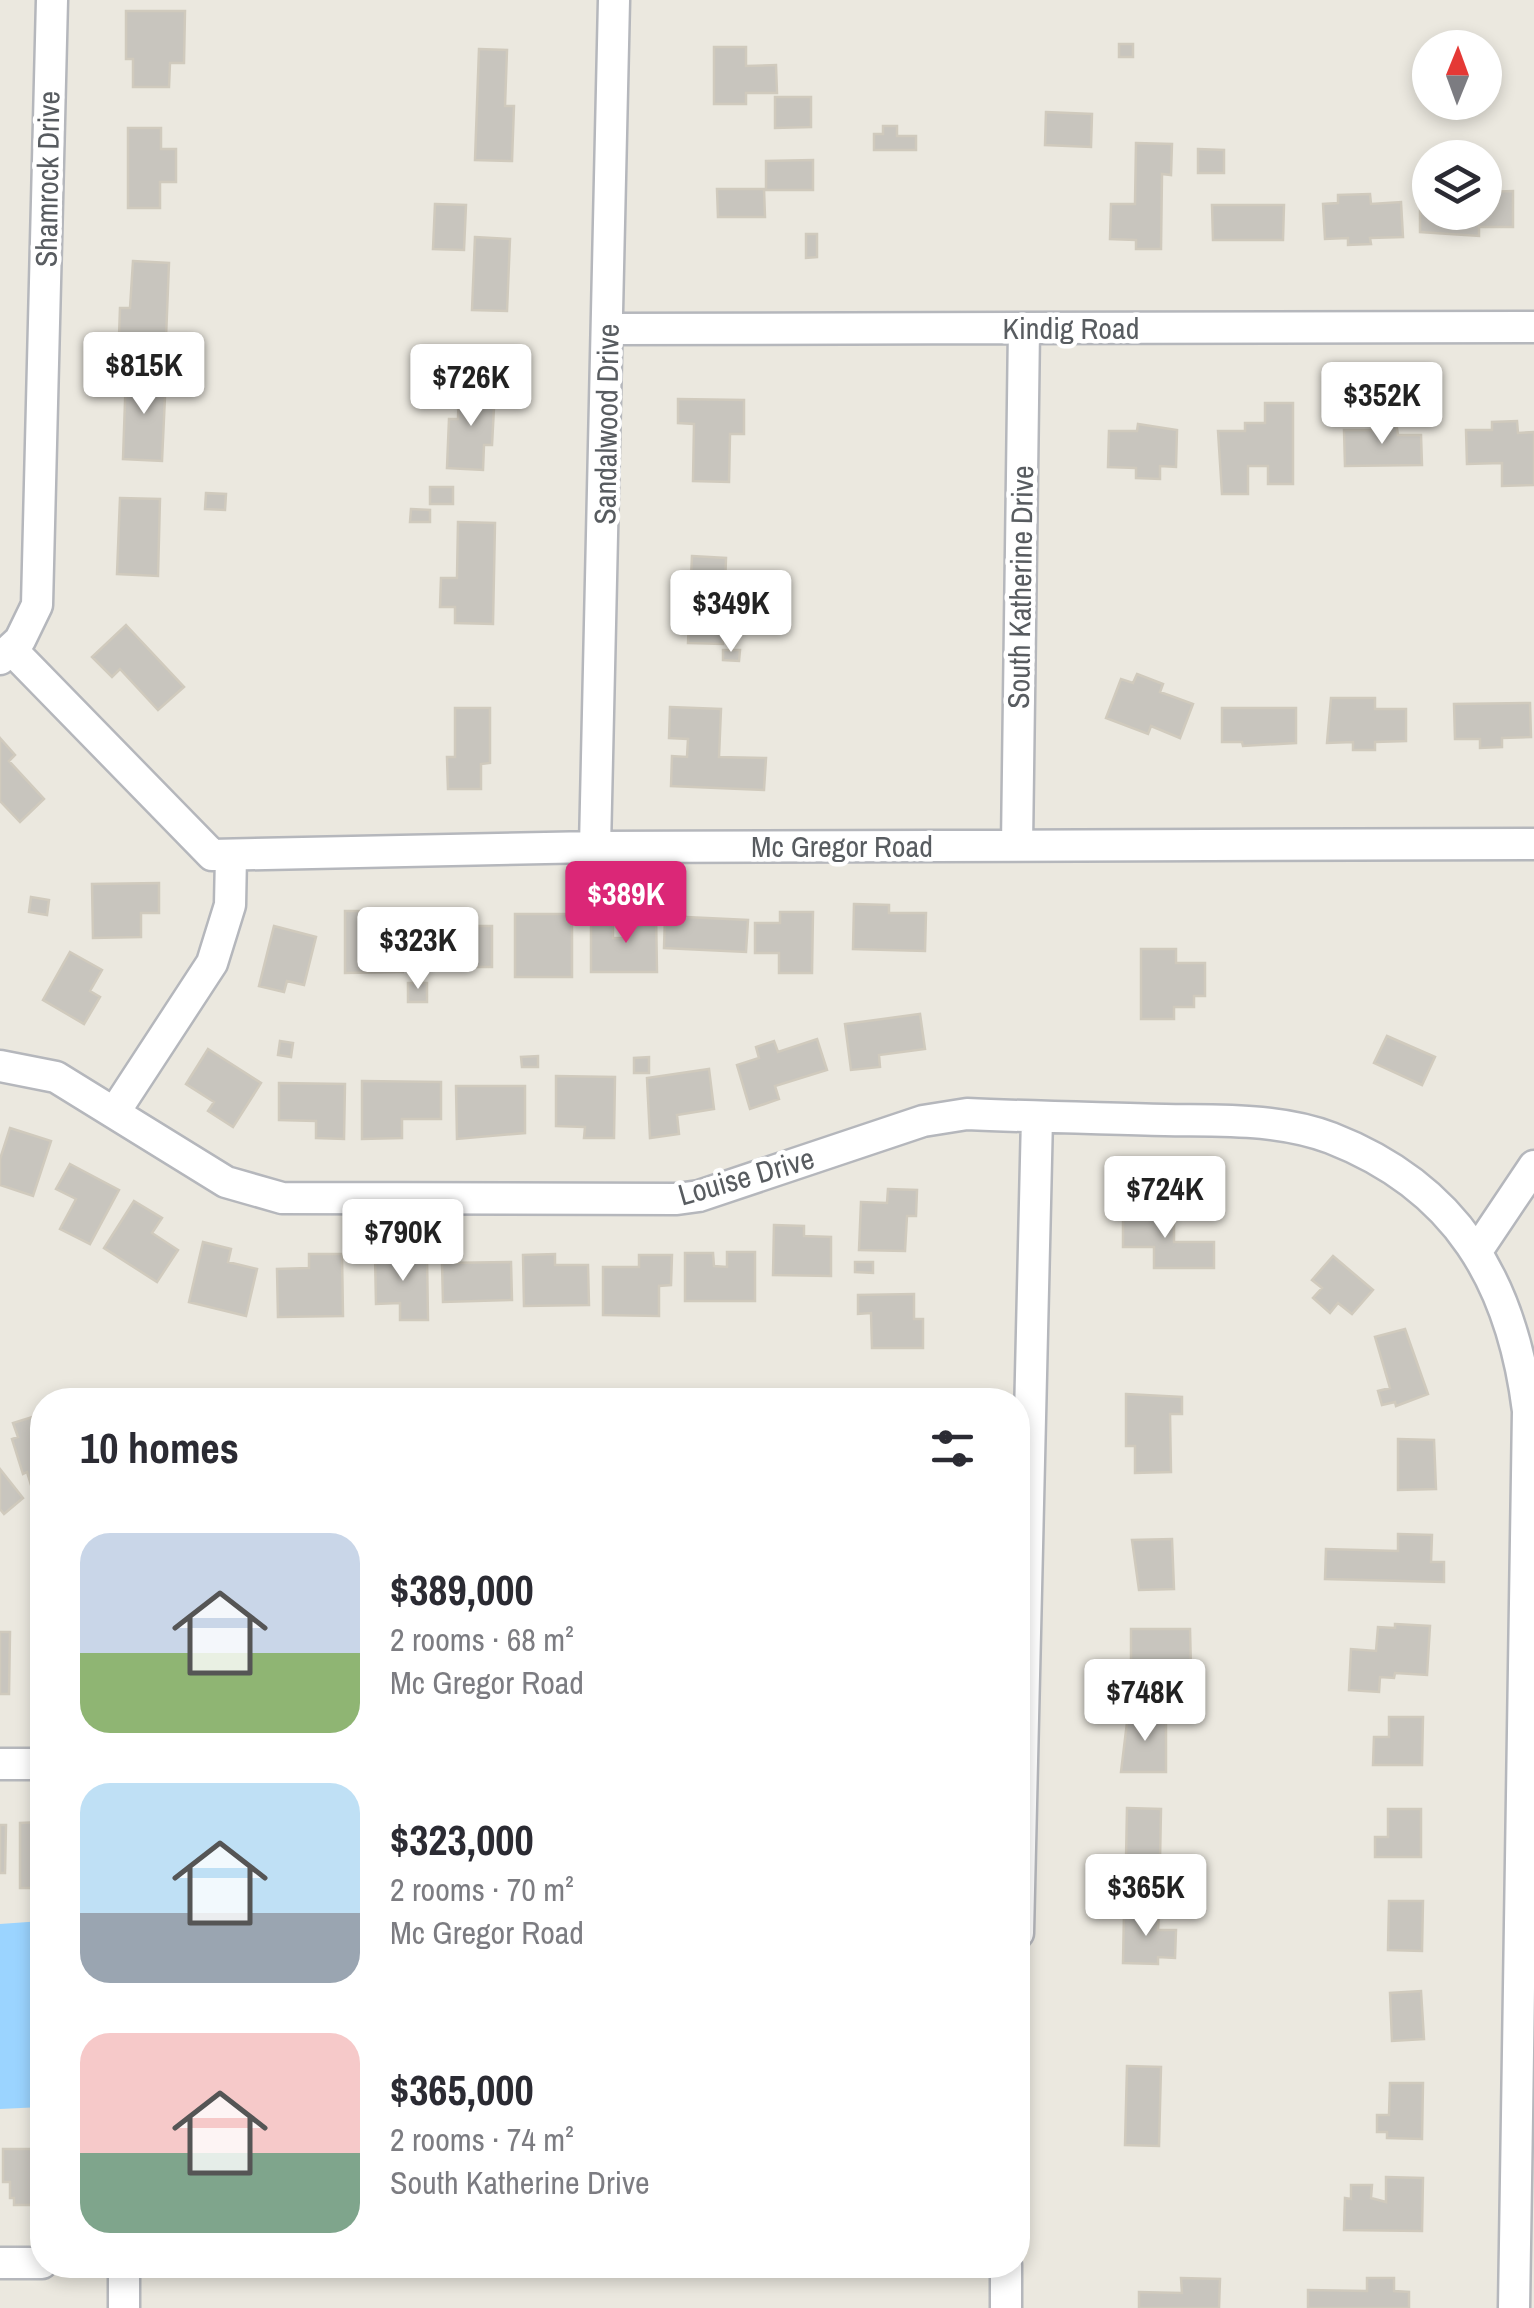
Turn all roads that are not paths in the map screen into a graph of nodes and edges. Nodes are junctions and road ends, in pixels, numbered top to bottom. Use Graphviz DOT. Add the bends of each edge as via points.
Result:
graph roads {
  1 [pos="52,0"];
  2 [pos="614,0"];
  3 [pos="608,328"];
  4 [pos="1024,328"];
  5 [pos="1534,328"];
  6 [pos="5,654"];
  7 [pos="1534,844"];
  8 [pos="1017,845"];
  9 [pos="594,847"];
  10 [pos="231,856"];
  11 [pos="0,1066"];
  12 [pos="116,1110"];
  13 [pos="1037,1117"];
  14 [pos="1534,1166"];
  15 [pos="1477,1251"];
  16 [pos="1030,1418"];
  17 [pos="0,1764"];
  18 [pos="30,1764"];
  19 [pos="0,2263"];
  20 [pos="30,2263"];
  21 [pos="124,2278"];
  22 [pos="1006,2278"];
  23 [pos="124,2308"];
  24 [pos="1006,2308"];
  25 [pos="1514,2308"];
  1 -- 6 [label="street, Shamrock Drive" via="38,598 31,624"];
  2 -- 3 [label="street, Sandalwood Drive"];
  3 -- 4 [label="street, Kindig Road"];
  3 -- 9 [label="street, Sandalwood Drive"];
  4 -- 5 [label="street, Kindig Road"];
  4 -- 8 [label="street, South Katherine Drive"];
  6 -- 10 [label="street" via="212,856"];
  7 -- 8 [label="street, Mc Gregor Road"];
  8 -- 9 [label="street, Mc Gregor Road"];
  9 -- 10 [label="street, Mc Gregor Road"];
  10 -- 12 [label="street" via="230,905 216,954"];
  11 -- 12 [label="street, Louise Drive" via="56,1076"];
  12 -- 13 [label="street, Louise Drive" via="226,1182 311,1199 677,1199 923,1121 967,1114"];
  13 -- 15 [label="street, Louise Drive" via="1260,1122 1329,1137 1403,1175 1448,1214"];
  13 -- 16 [label="street"];
  14 -- 15 [label="street"];
  15 -- 25 [label="street, Louise Drive" via="1521,1350 1528,1411"];
  17 -- 18 [label="street"];
  19 -- 20 [label="street"];
  21 -- 23 [label="street"];
  22 -- 24 [label="street"];
}
